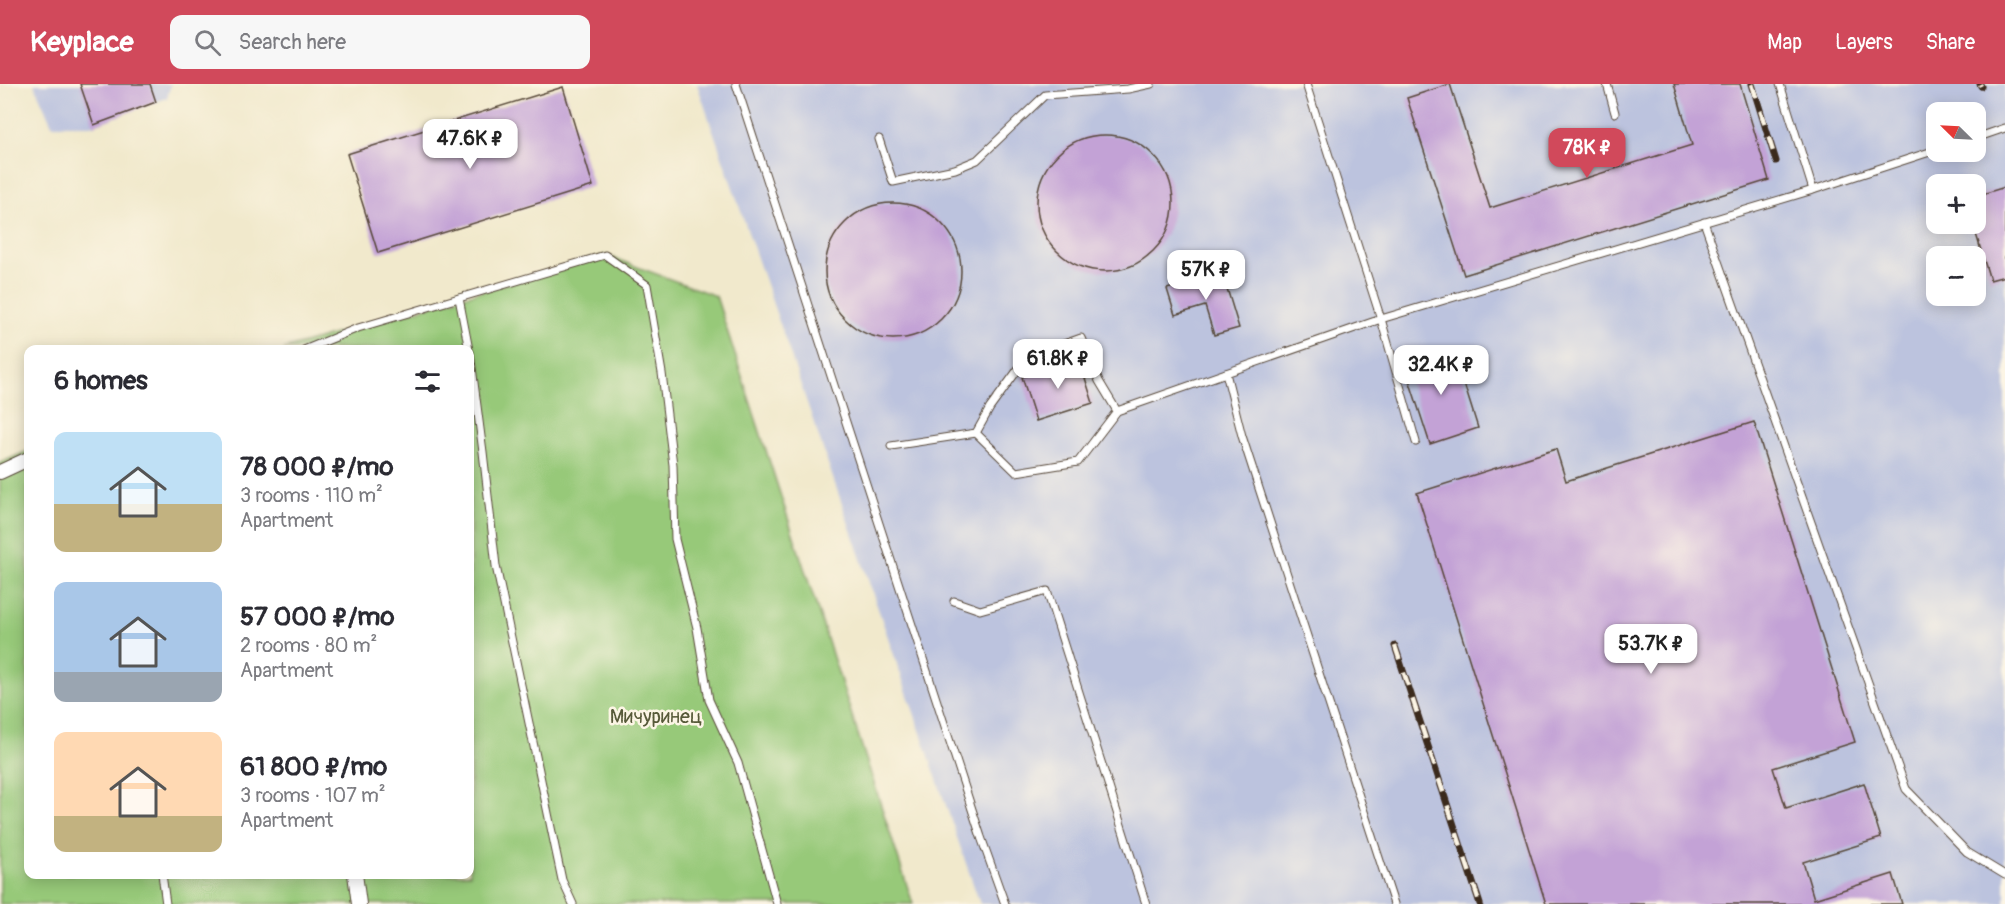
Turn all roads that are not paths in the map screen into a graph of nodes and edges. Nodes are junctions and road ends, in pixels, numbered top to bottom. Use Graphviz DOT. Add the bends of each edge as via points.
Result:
graph roads {
  1 [pos="736,84"];
  2 [pos="1151,84"];
  3 [pos="1306,84"];
  4 [pos="1607,84"];
  5 [pos="1780,84"];
  6 [pos="1137,86"];
  7 [pos="1615,113"];
  8 [pos="2005,128"];
  9 [pos="1986,135"];
  10 [pos="879,139"];
  11 [pos="1926,153"];
  12 [pos="1813,190"];
  13 [pos="1704,222"];
  14 [pos="459,298"];
  15 [pos="1381,319"];
  16 [pos="316,345"];
  17 [pos="468,345"];
  18 [pos="1226,373"];
  19 [pos="474,387"];
  20 [pos="1117,411"];
  21 [pos="976,433"];
  22 [pos="1416,442"];
  23 [pos="891,446"];
  24 [pos="24,461"];
  25 [pos="0,472"];
  26 [pos="954,601"];
  27 [pos="2005,875"];
  28 [pos="163,879"];
  29 [pos="356,879"];
  30 [pos="166,904"];
  31 [pos="359,904"];
  32 [pos="573,904"];
  33 [pos="777,904"];
  34 [pos="1005,904"];
  35 [pos="1146,904"];
  36 [pos="1394,904"];
  1 -- 34 [label="lane"];
  2 -- 6 [label="lane"];
  3 -- 15 [label="lane"];
  4 -- 7 [label="lane"];
  5 -- 12 [label="lane"];
  6 -- 10 [label="lane" via="1045,95 977,159 955,169 893,182"];
  8 -- 9 [label="lane"];
  11 -- 12 [label="lane"];
  12 -- 13 [label="lane"];
  13 -- 15 [label="lane"];
  13 -- 27 [label="lane" via="1906,789 1966,852"];
  14 -- 16 [label="lane" via="358,328"];
  14 -- 17 [label="lane"];
  14 -- 33 [label="lane" via="605,255 647,285 673,465 675,539 697,628 709,700 738,763"];
  15 -- 18 [label="lane"];
  15 -- 22 [label="lane"];
  18 -- 20 [label="lane"];
  18 -- 36 [label="lane" via="1242,436"];
  19 -- 32 [label="lane" via="496,566 562,880"];
  20 -- 21 [label="lane" via="1078,462 1016,472"];
  20 -- 21 [label="lane" via="1081,338 1027,357"];
  21 -- 23 [label="lane"];
  24 -- 25 [label="street"];
  26 -- 35 [label="lane" via="980,610 1047,591"];
  28 -- 30 [label="lane"];
  29 -- 31 [label="street"];
}
